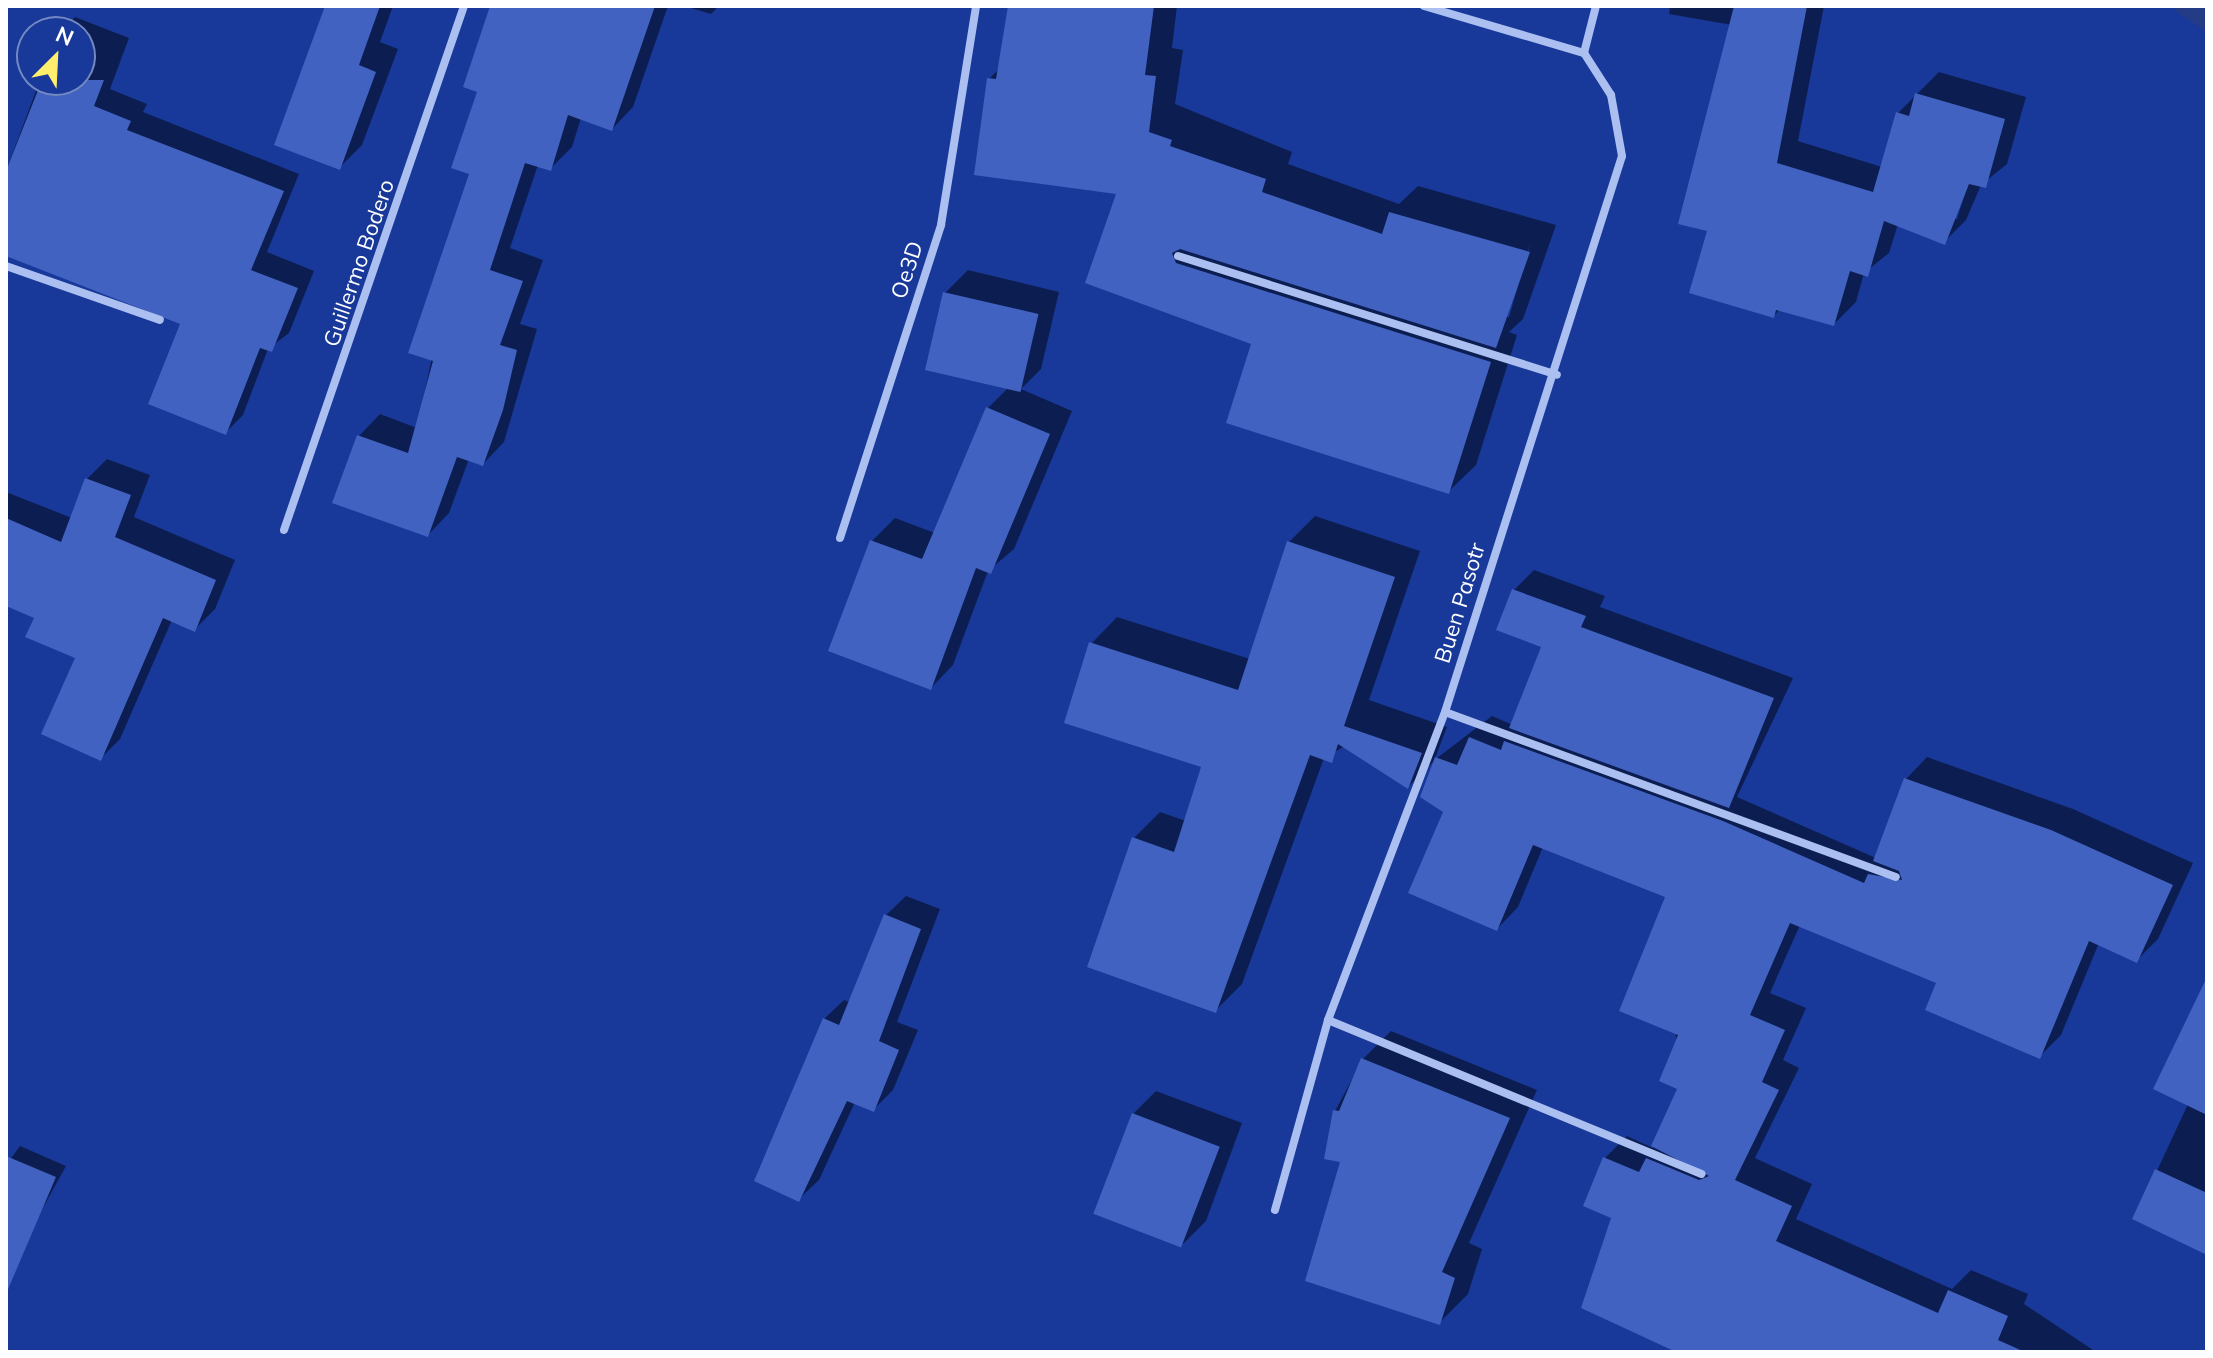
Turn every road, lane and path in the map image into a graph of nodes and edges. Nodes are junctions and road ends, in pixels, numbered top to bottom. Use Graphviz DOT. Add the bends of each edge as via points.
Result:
graph roads {
  1 [pos="464,6"];
  2 [pos="976,6"];
  3 [pos="1424,6"];
  4 [pos="1596,6"];
  5 [pos="1584,53"];
  6 [pos="1178,256"];
  7 [pos="6,266"];
  8 [pos="160,320"];
  9 [pos="1557,375"];
  10 [pos="284,530"];
  11 [pos="840,538"];
  12 [pos="1445,712"];
  13 [pos="1896,877"];
  14 [pos="1328,1020"];
  15 [pos="1702,1174"];
  16 [pos="1275,1210"];
  1 -- 10 [label="street, Guillermo Bodero"];
  2 -- 11 [label="street, Oe3D" via="941,225"];
  3 -- 5 [label="street"];
  4 -- 5 [label="street"];
  5 -- 9 [label="street, Buen Pasotr" via="1611,95 1622,156"];
  6 -- 9 [label="street"];
  7 -- 8 [label="street"];
  9 -- 12 [label="street, Buen Pasotr"];
  12 -- 13 [label="street"];
  12 -- 14 [label="street, Buen Pasotr"];
  14 -- 15 [label="street"];
  14 -- 16 [label="street, Buen Pasotr"];
}
